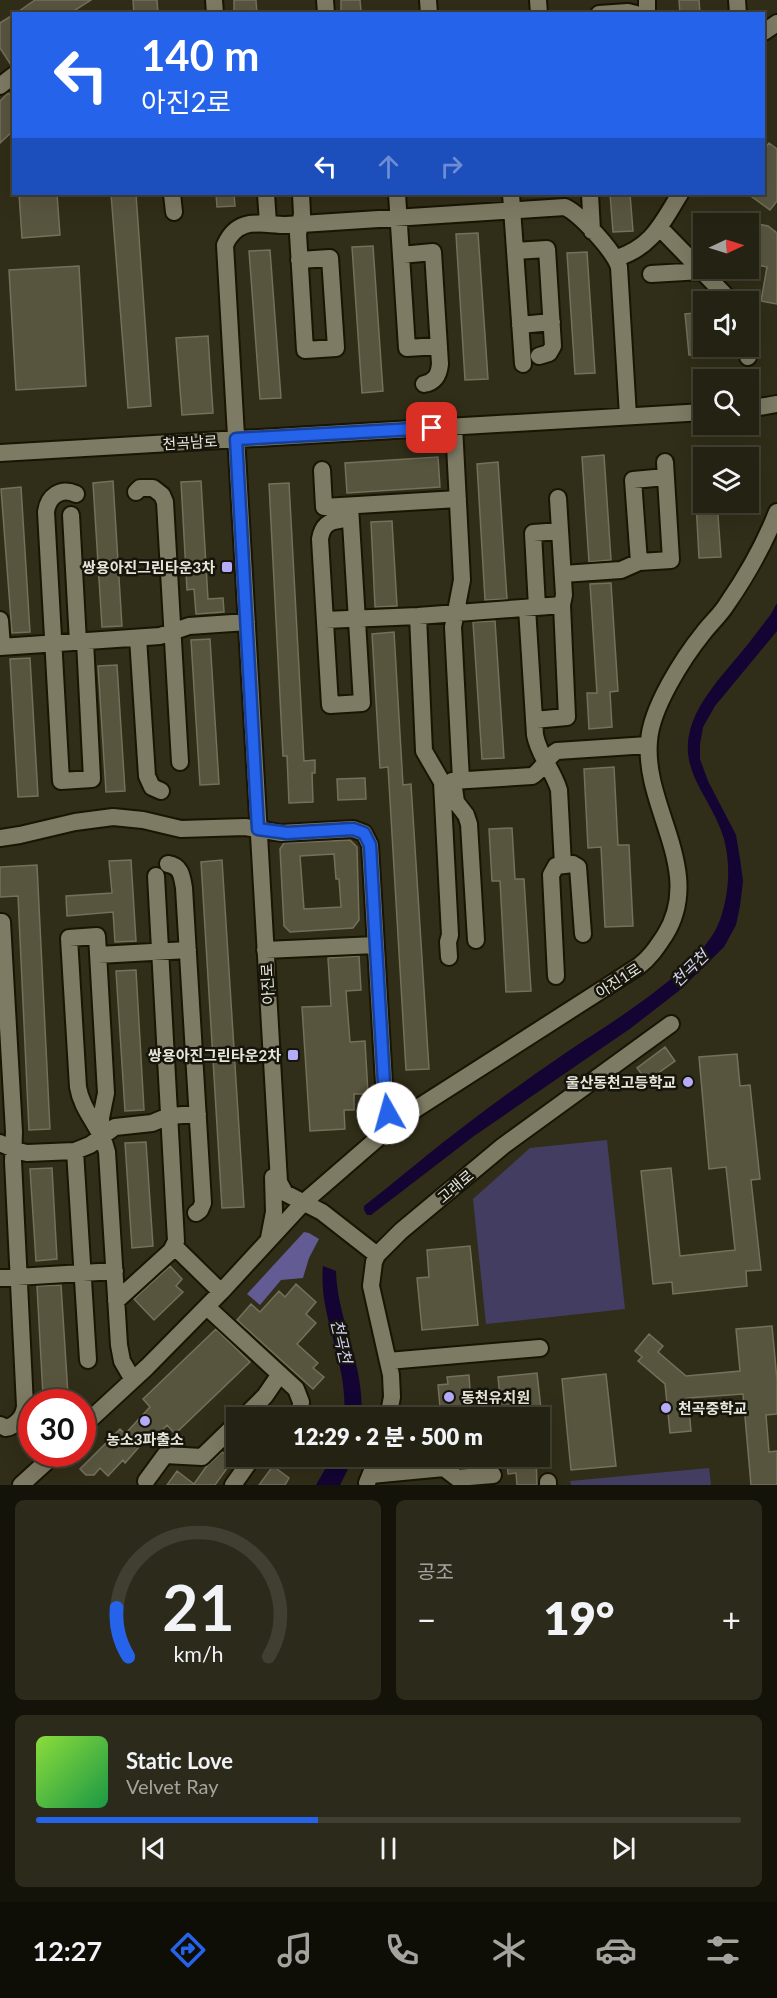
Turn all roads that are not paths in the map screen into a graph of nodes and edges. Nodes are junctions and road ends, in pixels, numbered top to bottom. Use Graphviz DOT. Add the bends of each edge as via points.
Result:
graph roads {
  1 [pos="12,77"];
  2 [pos="0,86"];
  3 [pos="172,195"];
  4 [pos="266,195"];
  5 [pos="301,195"];
  6 [pos="397,195"];
  7 [pos="590,195"];
  8 [pos="679,195"];
  9 [pos="512,202"];
  10 [pos="174,212"];
  11 [pos="399,217"];
  12 [pos="268,223"];
  13 [pos="300,224"];
  14 [pos="659,227"];
  15 [pos="592,231"];
  16 [pos="515,251"];
  17 [pos="401,255"];
  18 [pos="616,258"];
  19 [pos="299,260"];
  20 [pos="693,262"];
  21 [pos="693,272"];
  22 [pos="651,274"];
  23 [pos="710,279"];
  24 [pos="721,291"];
  25 [pos="552,322"];
  26 [pos="520,325"];
  27 [pos="439,346"];
  28 [pos="539,356"];
  29 [pos="523,364"];
  30 [pos="423,384"];
  31 [pos="777,404"];
  32 [pos="759,407"];
  33 [pos="693,413"];
  34 [pos="628,416"];
  35 [pos="454,426"];
  36 [pos="236,439"];
  37 [pos="0,453"];
  38 [pos="322,470"];
  39 [pos="136,492"];
  40 [pos="76,494"];
  41 [pos="558,498"];
  42 [pos="458,499"];
  43 [pos="350,506"];
  44 [pos="777,512"];
  45 [pos="71,515"];
  46 [pos="340,520"];
  47 [pos="772,529"];
  48 [pos="560,531"];
  49 [pos="639,562"];
  50 [pos="563,574"];
  51 [pos="562,605"];
  52 [pos="532,607"];
  53 [pos="455,612"];
  54 [pos="418,616"];
  55 [pos="356,618"];
  56 [pos="0,620"];
  57 [pos="325,620"];
  58 [pos="247,622"];
  59 [pos="172,632"];
  60 [pos="138,638"];
  61 [pos="81,642"];
  62 [pos="53,644"];
  63 [pos="1,647"];
  64 [pos="534,720"];
  65 [pos="648,745"];
  66 [pos="180,762"];
  67 [pos="545,763"];
  68 [pos="452,781"];
  69 [pos="161,791"];
  70 [pos="258,829"];
  71 [pos="0,837"];
  72 [pos="563,865"];
  73 [pos="0,922"];
  74 [pos="584,934"];
  75 [pos="450,935"];
  76 [pos="376,945"];
  77 [pos="188,950"];
  78 [pos="265,950"];
  79 [pos="160,951"];
  80 [pos="98,955"];
  81 [pos="449,957"];
  82 [pos="556,976"];
  83 [pos="671,1024"];
  84 [pos="198,1114"];
  85 [pos="169,1116"];
  86 [pos="393,1125"];
  87 [pos="102,1136"];
  88 [pos="276,1138"];
  89 [pos="7,1146"];
  90 [pos="75,1151"];
  91 [pos="303,1203"];
  92 [pos="195,1213"];
  93 [pos="269,1239"];
  94 [pos="174,1246"];
  95 [pos="377,1255"];
  96 [pos="115,1270"];
  97 [pos="82,1273"];
  98 [pos="18,1276"];
  99 [pos="0,1278"];
  100 [pos="221,1292"];
  101 [pos="116,1301"];
  102 [pos="207,1307"];
  103 [pos="540,1348"];
  104 [pos="88,1360"];
  105 [pos="388,1361"];
  106 [pos="280,1374"];
  107 [pos="133,1380"];
  108 [pos="254,1407"];
  109 [pos="300,1407"];
  110 [pos="389,1407"];
  111 [pos="96,1414"];
  112 [pos="0,1425"];
  113 [pos="226,1434"];
  114 [pos="221,1439"];
  115 [pos="226,1443"];
  116 [pos="41,1467"];
  117 [pos="246,1467"];
  118 [pos="493,1475"];
  119 [pos="146,1480"];
  120 [pos="369,1480"];
  121 [pos="21,1485"];
  122 [pos="233,1485"];
  1 -- 2 [label="street"];
  3 -- 10 [label="street"];
  4 -- 12 [label="street"];
  5 -- 13 [label="street"];
  6 -- 11 [label="street"];
  7 -- 15 [label="street"];
  8 -- 14 [label="street"];
  9 -- 11 [label="street, 아진로"];
  9 -- 15 [label="street, 아진로" via="565,207"];
  9 -- 16 [label="street"];
  11 -- 13 [label="street, 아진로"];
  11 -- 17 [label="street"];
  12 -- 13 [label="street, 아진로"];
  12 -- 36 [label="street, 아진로" via="243,226 225,245"];
  13 -- 19 [label="street"];
  14 -- 18 [label="street" via="637,250"];
  14 -- 20 [label="street"];
  15 -- 18 [label="street, 아진로"];
  16 -- 25 [label="street" via="547,249"];
  16 -- 26 [label="street"];
  17 -- 27 [label="street" via="407,348"];
  17 -- 27 [label="street" via="433,252"];
  18 -- 34 [label="street"];
  19 -- 19 [label="street" via="305,350 336,348 330,258"];
  21 -- 22 [label="street"];
  23 -- 24 [label="street"];
  25 -- 26 [label="street"];
  25 -- 28 [label="street" via="551,350"];
  26 -- 29 [label="street"];
  27 -- 30 [label="street" via="439,371 430,383"];
  31 -- 32 [label="street"];
  33 -- 34 [label="street, 천곡남로"];
  34 -- 35 [label="street, 천곡남로"];
  35 -- 36 [label="street, 천곡남로"];
  35 -- 42 [label="street"];
  36 -- 37 [label="street, 천곡남로"];
  36 -- 58 [label="street, 아진로"];
  38 -- 43 [label="street" via="324,507"];
  39 -- 59 [label="street" via="153,488 165,502"];
  40 -- 62 [label="street" via="57,493 47,503"];
  41 -- 48 [label="street"];
  42 -- 43 [label="street"];
  42 -- 53 [label="street" via="462,580"];
  43 -- 55 [label="street"];
  44 -- 47 [label="street, 아진1로"];
  45 -- 61 [label="street"];
  46 -- 57 [label="street" via="329,522 321,534"];
  47 -- 65 [label="street, 아진1로" via="726,607 702,633 664,694"];
  48 -- 50 [label="street"];
  48 -- 52 [label="street" via="532,533"];
  49 -- 49 [label="street" via="633,480 665,470 671,560"];
  49 -- 50 [label="street" via="621,570"];
  50 -- 51 [label="street"];
  51 -- 52 [label="street"];
  51 -- 64 [label="street" via="567,717"];
  52 -- 53 [label="street"];
  52 -- 64 [label="street"];
  53 -- 54 [label="street"];
  53 -- 68 [label="street"];
  54 -- 55 [label="street"];
  54 -- 68 [label="street" via="424,751"];
  55 -- 57 [label="street"];
  55 -- 57 [label="street" via="362,703 330,705"];
  56 -- 63 [label="street"];
  58 -- 59 [label="street" via="189,626"];
  58 -- 70 [label="street, 아진로"];
  59 -- 60 [label="street"];
  59 -- 66 [label="street"];
  60 -- 61 [label="street"];
  60 -- 69 [label="street" via="147,776 152,787"];
  61 -- 62 [label="street"];
  61 -- 62 [label="street" via="92,779 61,781"];
  62 -- 63 [label="street"];
  64 -- 67 [label="street" via="536,744"];
  65 -- 67 [label="street" via="557,751"];
  65 -- 86 [label="street, 아진1로" via="678,887 676,914 655,950 639,966"];
  67 -- 68 [label="street" via="532,776"];
  67 -- 72 [label="street" via="559,790"];
  68 -- 75 [label="street"];
  68 -- 75 [label="street" via="456,802 468,824 476,937"];
  70 -- 71 [label="street" via="181,828 114,817"];
  70 -- 76 [label="street" via="287,833 353,829 364,833 370,845"];
  70 -- 78 [label="street, 아진로"];
  72 -- 74 [label="street" via="579,867"];
  72 -- 82 [label="street" via="553,868 551,875"];
  73 -- 89 [label="street"];
  75 -- 81 [label="street"];
  76 -- 78 [label="street"];
  76 -- 86 [label="street" via="385,1100"];
  77 -- 79 [label="street"];
  77 -- 79 [label="street" via="182,876 178,868 162,870"];
  77 -- 84 [label="street"];
  78 -- 88 [label="street, 아진로"];
  79 -- 80 [label="street"];
  79 -- 85 [label="street"];
  80 -- 87 [label="street" via="106,1093"];
  80 -- 87 [label="street" via="97,936 69,938 78,1087"];
  83 -- 95 [label="street, 고래로" via="503,1146"];
  84 -- 85 [label="street"];
  84 -- 92 [label="street" via="203,1203"];
  85 -- 87 [label="street" via="152,1124 115,1127"];
  85 -- 94 [label="street"];
  86 -- 91 [label="street, 아진1로"];
  87 -- 90 [label="street"];
  87 -- 96 [label="street" via="108,1164"];
  88 -- 91 [label="street, 아진로" via="279,1182 285,1193"];
  88 -- 93 [label="street" via="274,1212"];
  89 -- 90 [label="street" via="27,1153"];
  89 -- 98 [label="street"];
  90 -- 97 [label="street"];
  91 -- 93 [label="street"];
  91 -- 95 [label="street, 아진로" via="327,1216"];
  93 -- 100 [label="street"];
  94 -- 100 [label="street"];
  94 -- 101 [label="street"];
  95 -- 105 [label="street" via="371,1286"];
  96 -- 97 [label="street"];
  96 -- 101 [label="street"];
  97 -- 98 [label="street"];
  97 -- 104 [label="street"];
  98 -- 99 [label="street"];
  98 -- 112 [label="street" via="24,1412 11,1427"];
  100 -- 102 [label="street"];
  101 -- 107 [label="street" via="120,1353"];
  102 -- 106 [label="street"];
  102 -- 107 [label="street"];
  103 -- 105 [label="street"];
  105 -- 110 [label="street" via="392,1388"];
  106 -- 108 [label="street"];
  106 -- 109 [label="street" via="296,1389"];
  107 -- 111 [label="street"];
  113 -- 114 [label="street"];
  114 -- 115 [label="street"];
  114 -- 119 [label="street" via="202,1457 165,1455"];
  116 -- 121 [label="street"];
  117 -- 122 [label="street"];
  118 -- 120 [label="street" via="457,1478 444,1468"];
}
